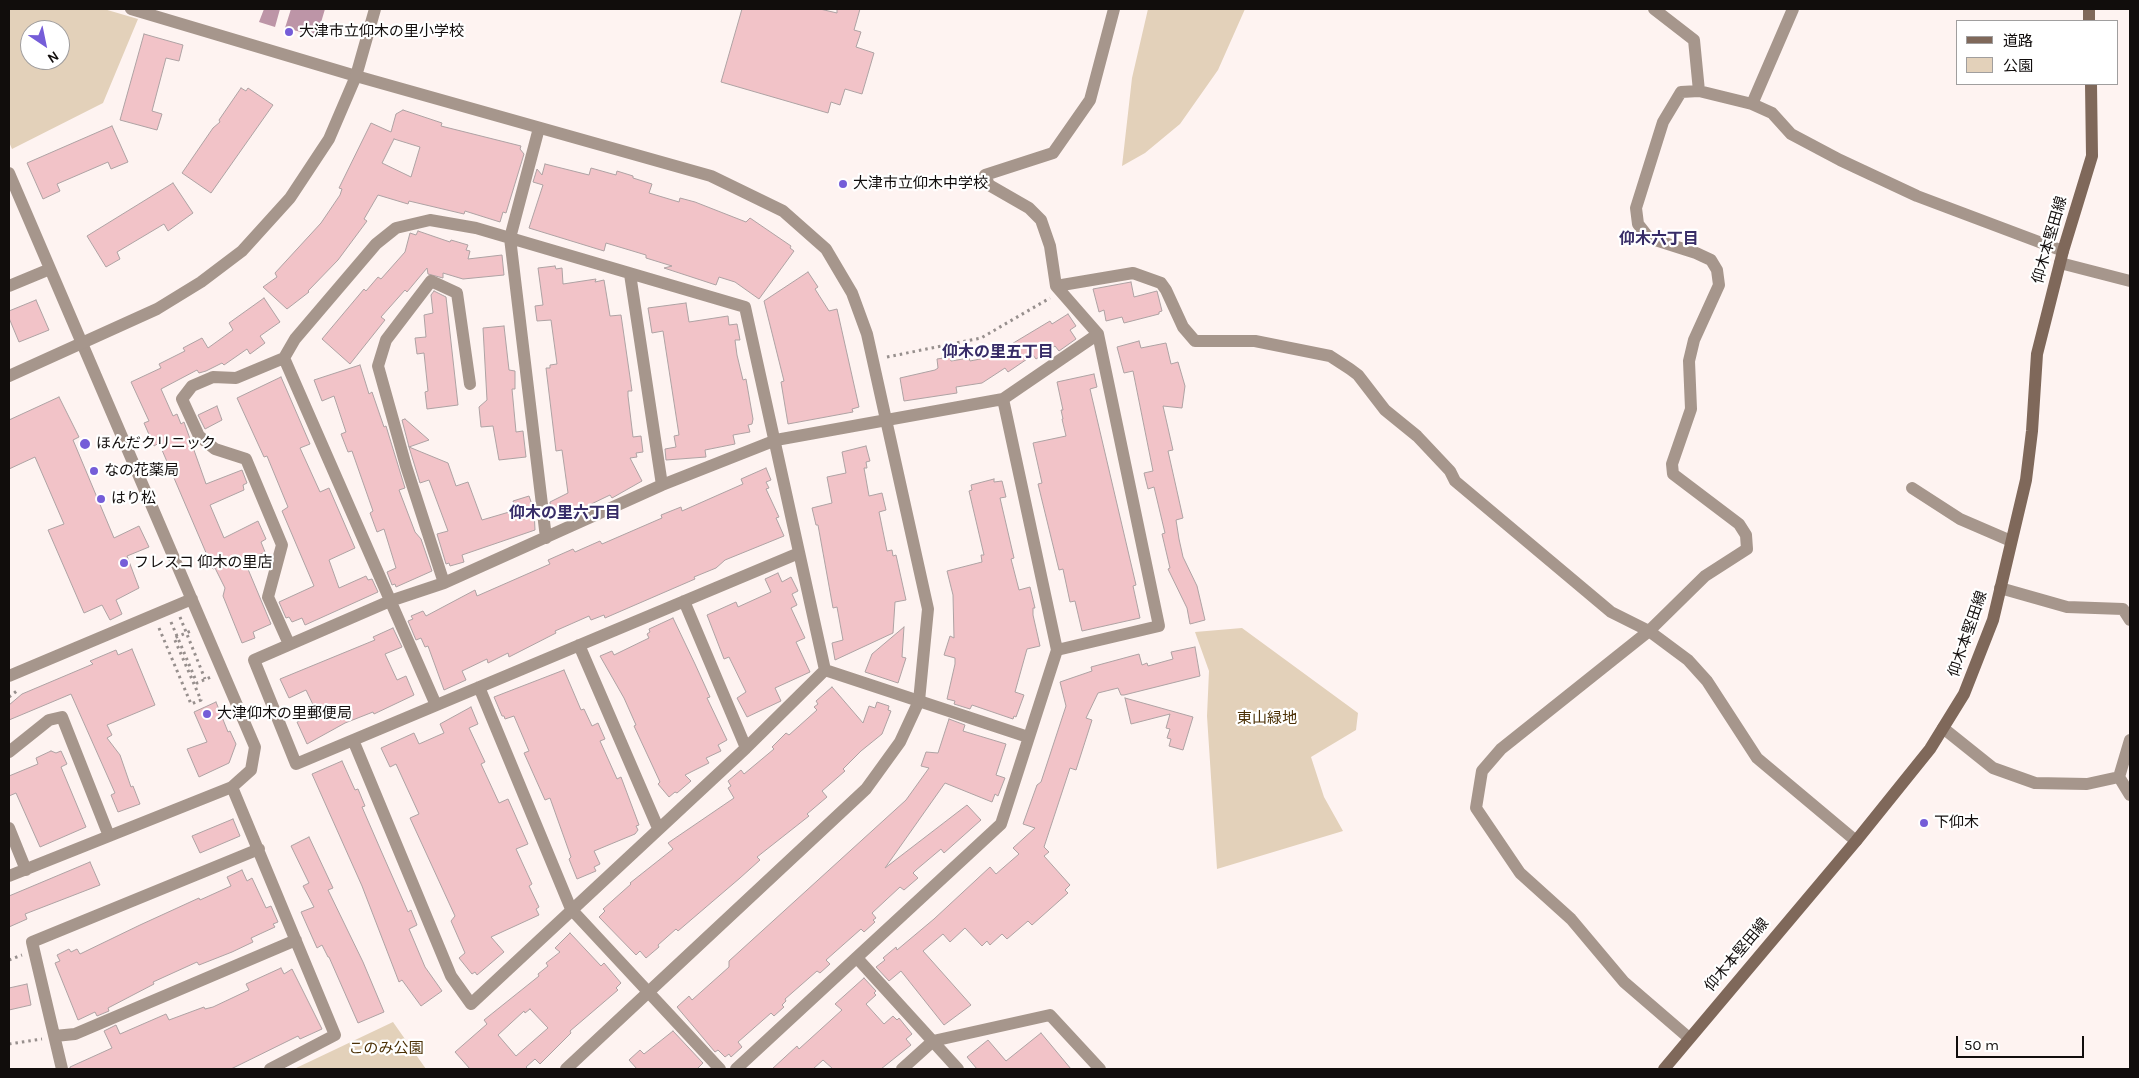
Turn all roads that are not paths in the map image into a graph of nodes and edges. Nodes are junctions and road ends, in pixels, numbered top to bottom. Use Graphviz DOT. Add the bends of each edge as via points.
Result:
graph roads {
  1 [pos="131,9"];
  2 [pos="375,9"];
  3 [pos="1114,9"];
  4 [pos="1654,9"];
  5 [pos="1793,9"];
  6 [pos="356,76"];
  7 [pos="2092,85"];
  8 [pos="1699,90"];
  9 [pos="1752,104"];
  10 [pos="539,128"];
  11 [pos="9,173"];
  12 [pos="510,238"];
  13 [pos="2062,257"];
  14 [pos="50,269"];
  15 [pos="630,274"];
  16 [pos="2130,281"];
  17 [pos="9,286"];
  18 [pos="1059,289"];
  19 [pos="1098,334"];
  20 [pos="83,343"];
  21 [pos="284,358"];
  22 [pos="9,376"];
  23 [pos="470,384"];
  24 [pos="1003,399"];
  25 [pos="887,420"];
  26 [pos="776,440"];
  27 [pos="662,485"];
  28 [pos="1912,488"];
  29 [pos="546,538"];
  30 [pos="2011,540"];
  31 [pos="799,553"];
  32 [pos="444,583"];
  33 [pos="2000,588"];
  34 [pos="192,600"];
  35 [pos="390,601"];
  36 [pos="684,601"];
  37 [pos="2130,620"];
  38 [pos="1649,631"];
  39 [pos="289,644"];
  40 [pos="579,645"];
  41 [pos="1057,650"];
  42 [pos="825,670"];
  43 [pos="9,676"];
  44 [pos="478,687"];
  45 [pos="919,701"];
  46 [pos="436,705"];
  47 [pos="1943,728"];
  48 [pos="1028,737"];
  49 [pos="353,740"];
  50 [pos="2130,740"];
  51 [pos="746,748"];
  52 [pos="9,752"];
  53 [pos="2120,776"];
  54 [pos="232,788"];
  55 [pos="2130,795"];
  56 [pos="9,828"];
  57 [pos="658,828"];
  58 [pos="110,836"];
  59 [pos="1856,841"];
  60 [pos="259,849"];
  61 [pos="26,870"];
  62 [pos="9,876"];
  63 [pos="571,909"];
  64 [pos="296,940"];
  65 [pos="857,958"];
  66 [pos="649,993"];
  67 [pos="55,1036"];
  68 [pos="1689,1038"];
  69 [pos="933,1041"];
  70 [pos="62,1069"];
  71 [pos="270,1069"];
  72 [pos="566,1069"];
  73 [pos="720,1069"];
  74 [pos="736,1069"];
  75 [pos="902,1069"];
  76 [pos="958,1069"];
  77 [pos="1100,1069"];
  78 [pos="1664,1069"];
  1 -- 6 [label="street"];
  2 -- 6 [label="street"];
  3 -- 18 [label="street" via="1090,100 1053,153 985,175 989,185 1029,208 1041,220"];
  4 -- 8 [label="street" via="1694,40"];
  5 -- 9 [label="street"];
  6 -- 10 [label="street"];
  6 -- 20 [label="street" via="329,139 290,198 242,251 202,282 157,309"];
  7 -- 13 [label="main road, 仰木本堅田線" via="2092,156"];
  8 -- 9 [label="street"];
  8 -- 38 [label="street" via="1681,92 1663,122 1636,208 1638,224 1649,238 1711,260 1717,270 1719,285 1694,340 1689,361 1691,409 1672,464 1673,474 1739,524 1746,535 1747,549 1705,576"];
  9 -- 13 [label="street" via="1772,113 1791,134 1840,160"];
  10 -- 12 [label="street"];
  10 -- 25 [label="street" via="711,176 783,211 826,249 852,293 874,360"];
  11 -- 14 [label="street"];
  12 -- 15 [label="street"];
  12 -- 21 [label="street" via="460,224 430,220 396,228 376,244 295,339"];
  12 -- 29 [label="street"];
  13 -- 16 [label="street"];
  13 -- 30 [label="main road, 仰木本堅田線" via="2037,354 2026,480"];
  14 -- 17 [label="street"];
  14 -- 20 [label="street"];
  15 -- 26 [label="street" via="745,307"];
  15 -- 27 [label="street"];
  18 -- 19 [label="street"];
  18 -- 38 [label="street" via="1133,273 1160,283 1182,327 1195,341 1255,341 1330,356 1358,375 1385,410 1417,436 1450,471 1454,481 1611,612"];
  19 -- 24 [label="street"];
  19 -- 41 [label="street" via="1159,626"];
  20 -- 22 [label="street"];
  20 -- 34 [label="street"];
  21 -- 35 [label="street"];
  21 -- 39 [label="street" via="236,378 213,377 192,386 182,398 199,436 215,449 246,459 282,545 268,597"];
  23 -- 32 [label="street" via="457,293 431,281 386,340 378,366"];
  24 -- 25 [label="street"];
  24 -- 41 [label="street"];
  25 -- 26 [label="street"];
  25 -- 45 [label="street" via="928,609"];
  26 -- 27 [label="street"];
  26 -- 31 [label="street"];
  27 -- 29 [label="street"];
  28 -- 30 [label="street" via="1960,519"];
  29 -- 32 [label="street"];
  30 -- 33 [label="main road, 仰木本堅田線"];
  31 -- 36 [label="street"];
  31 -- 42 [label="street"];
  32 -- 35 [label="street"];
  33 -- 37 [label="street" via="2068,608 2123,609"];
  33 -- 47 [label="main road, 仰木本堅田線" via="1993,620 1964,694"];
  34 -- 43 [label="street"];
  34 -- 54 [label="street" via="255,747 251,770"];
  35 -- 39 [label="street"];
  35 -- 46 [label="street"];
  36 -- 40 [label="street"];
  36 -- 51 [label="street"];
  38 -- 59 [label="street" via="1688,660 1707,681 1758,758"];
  38 -- 68 [label="street" via="1501,748 1482,771 1476,808 1520,873 1571,919 1624,982"];
  39 -- 49 [label="street" via="254,660 296,764"];
  40 -- 44 [label="street"];
  40 -- 57 [label="street"];
  41 -- 48 [label="street"];
  42 -- 45 [label="street"];
  42 -- 51 [label="street"];
  44 -- 46 [label="street"];
  44 -- 63 [label="street"];
  45 -- 48 [label="street"];
  45 -- 66 [label="street" via="900,742 866,789"];
  46 -- 49 [label="street"];
  47 -- 53 [label="street" via="1993,768 2035,782 2087,784"];
  47 -- 59 [label="main road, 仰木本堅田線" via="1930,750"];
  48 -- 65 [label="street" via="1001,824"];
  49 -- 63 [label="street" via="451,976 471,1004"];
  50 -- 53 [label="street"];
  51 -- 57 [label="street"];
  52 -- 58 [label="street" via="49,720 62,716"];
  53 -- 55 [label="street"];
  54 -- 58 [label="street"];
  54 -- 60 [label="street"];
  56 -- 61 [label="street"];
  57 -- 63 [label="street"];
  58 -- 61 [label="street"];
  59 -- 68 [label="main road, 仰木本堅田線"];
  60 -- 64 [label="street"];
  60 -- 67 [label="street" via="32,942"];
  61 -- 62 [label="street"];
  63 -- 66 [label="street"];
  64 -- 67 [label="street" via="75,1034"];
  64 -- 71 [label="street" via="335,1034"];
  65 -- 69 [label="street"];
  65 -- 74 [label="street"];
  66 -- 72 [label="street"];
  66 -- 73 [label="street"];
  67 -- 70 [label="street"];
  68 -- 78 [label="main road, 仰木本堅田線"];
  69 -- 75 [label="street"];
  69 -- 76 [label="street"];
  69 -- 77 [label="street" via="1050,1015"];
}
